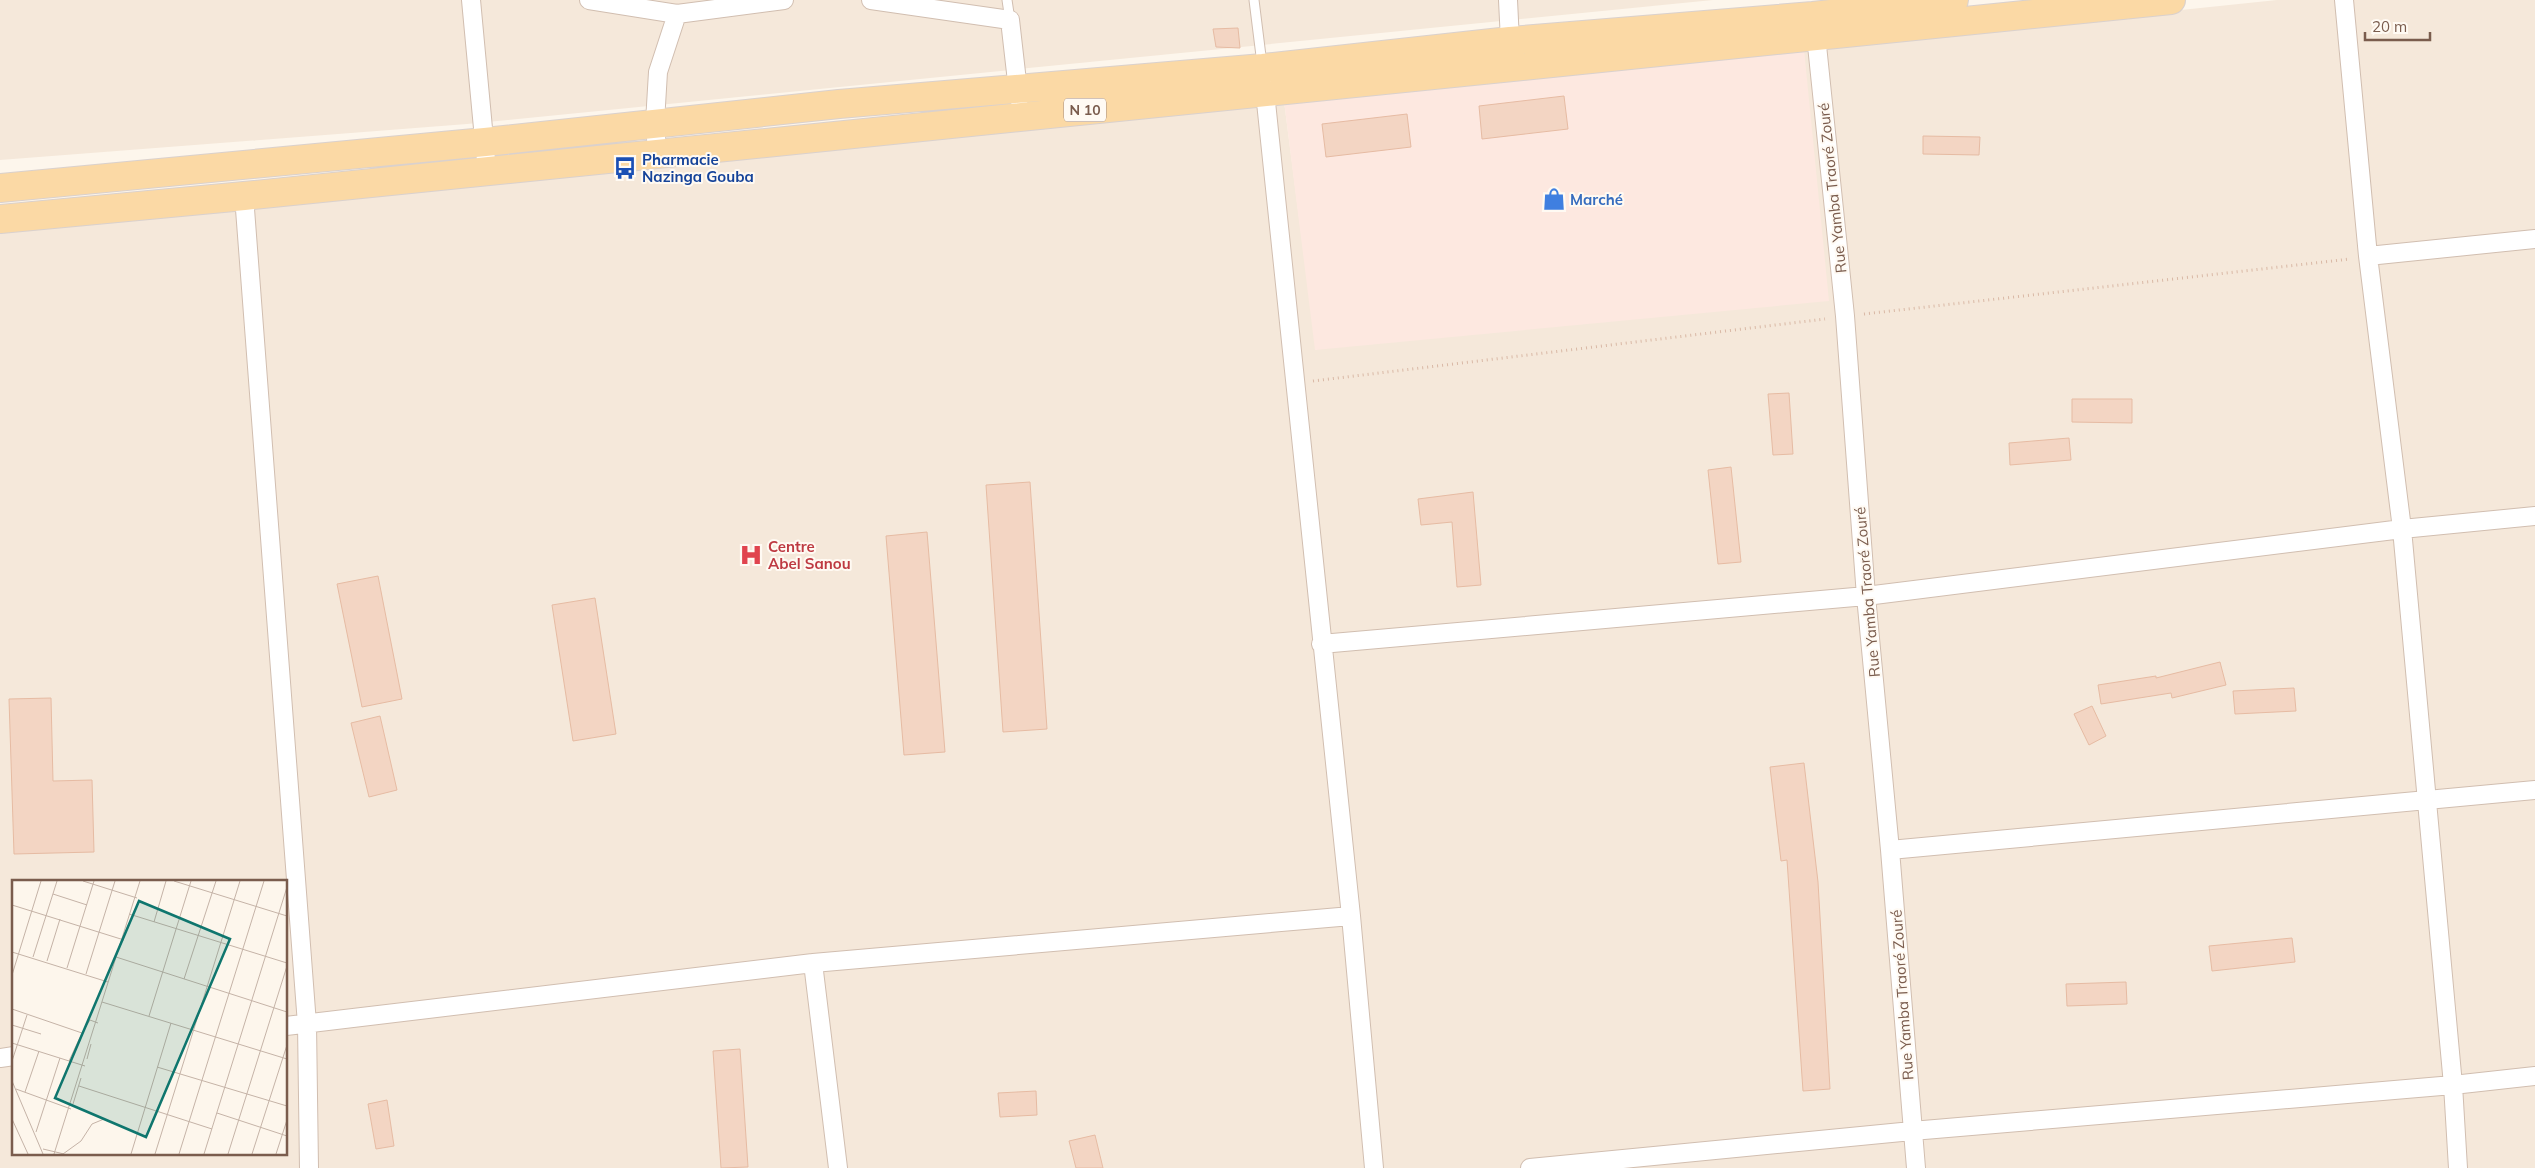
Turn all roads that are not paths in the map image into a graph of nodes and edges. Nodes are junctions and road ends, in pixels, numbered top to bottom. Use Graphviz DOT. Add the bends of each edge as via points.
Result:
graph roads {
  1 [pos="472,0"];
  2 [pos="588,0"];
  3 [pos="784,0"];
  4 [pos="871,0"];
  5 [pos="1007,0"];
  6 [pos="1254,0"];
  7 [pos="1508,0"];
  8 [pos="1954,0"];
  9 [pos="2171,0"];
  10 [pos="2344,0"];
  11 [pos="2033,7"];
  12 [pos="677,14"];
  13 [pos="1010,20"];
  14 [pos="1815,26"];
  15 [pos="1510,41"];
  16 [pos="1264,79"];
  17 [pos="1019,89"];
  18 [pos="1020,116"];
  19 [pos="655,122"];
  20 [pos="484,142"];
  21 [pos="657,154"];
  22 [pos="487,172"];
  23 [pos="0,188"];
  24 [pos="244,196"];
  25 [pos="0,219"];
  26 [pos="2535,239"];
  27 [pos="2368,256"];
  28 [pos="2535,516"];
  29 [pos="2402,529"];
  30 [pos="1866,596"];
  31 [pos="1321,644"];
  32 [pos="2535,790"];
  33 [pos="2426,798"];
  34 [pos="1890,850"];
  35 [pos="1351,916"];
  36 [pos="813,963"];
  37 [pos="307,1024"];
  38 [pos="288,1026"];
  39 [pos="2535,1076"];
  40 [pos="2453,1085"];
  41 [pos="1912,1130"];
  42 [pos="309,1168"];
  43 [pos="838,1168"];
  44 [pos="1374,1168"];
  45 [pos="1530,1168"];
  46 [pos="1916,1168"];
  47 [pos="2458,1168"];
  1 -- 20 [label="street"];
  2 -- 12 [label="street"];
  3 -- 12 [label="street"];
  4 -- 13 [label="street"];
  5 -- 13 [label="lane"];
  6 -- 16 [label="lane"];
  7 -- 15 [label="street"];
  8 -- 14 [label="main road, N 10"];
  9 -- 11 [label="main road, N 10"];
  10 -- 27 [label="street"];
  11 -- 14 [label="main road, N 10"];
  12 -- 19 [label="street" via="658,72"];
  13 -- 17 [label="street"];
  14 -- 15 [label="main road, N 10"];
  14 -- 16 [label="main road, N 10"];
  14 -- 30 [label="street, Rue Yamba Traoré Zouré" via="1846,316"];
  15 -- 16 [label="main road, N 10"];
  16 -- 17 [label="main road, N 10"];
  16 -- 18 [label="main road, N 10"];
  16 -- 31 [label="street"];
  17 -- 18 [label="street"];
  17 -- 19 [label="main road, N 10"];
  18 -- 21 [label="main road, N 10"];
  19 -- 20 [label="main road, N 10"];
  19 -- 21 [label="street"];
  20 -- 22 [label="street"];
  20 -- 23 [label="main road, N 10"];
  21 -- 22 [label="main road, N 10"];
  22 -- 24 [label="main road, N 10"];
  24 -- 25 [label="main road, N 10"];
  24 -- 37 [label="street"];
  26 -- 27 [label="street"];
  27 -- 29 [label="street"];
  28 -- 29 [label="street"];
  29 -- 30 [label="street"];
  29 -- 33 [label="street"];
  30 -- 31 [label="street"];
  30 -- 34 [label="street, Rue Yamba Traoré Zouré"];
  31 -- 35 [label="street"];
  32 -- 33 [label="street"];
  33 -- 34 [label="street"];
  33 -- 40 [label="street"];
  34 -- 41 [label="street, Rue Yamba Traoré Zouré"];
  35 -- 36 [label="street"];
  35 -- 44 [label="street"];
  36 -- 37 [label="street"];
  36 -- 43 [label="street"];
  37 -- 38 [label="street"];
  37 -- 42 [label="street"];
  39 -- 40 [label="street"];
  40 -- 41 [label="street"];
  40 -- 47 [label="street"];
  41 -- 45 [label="street"];
  41 -- 46 [label="street, Rue Yamba Traoré Zouré"];
}
